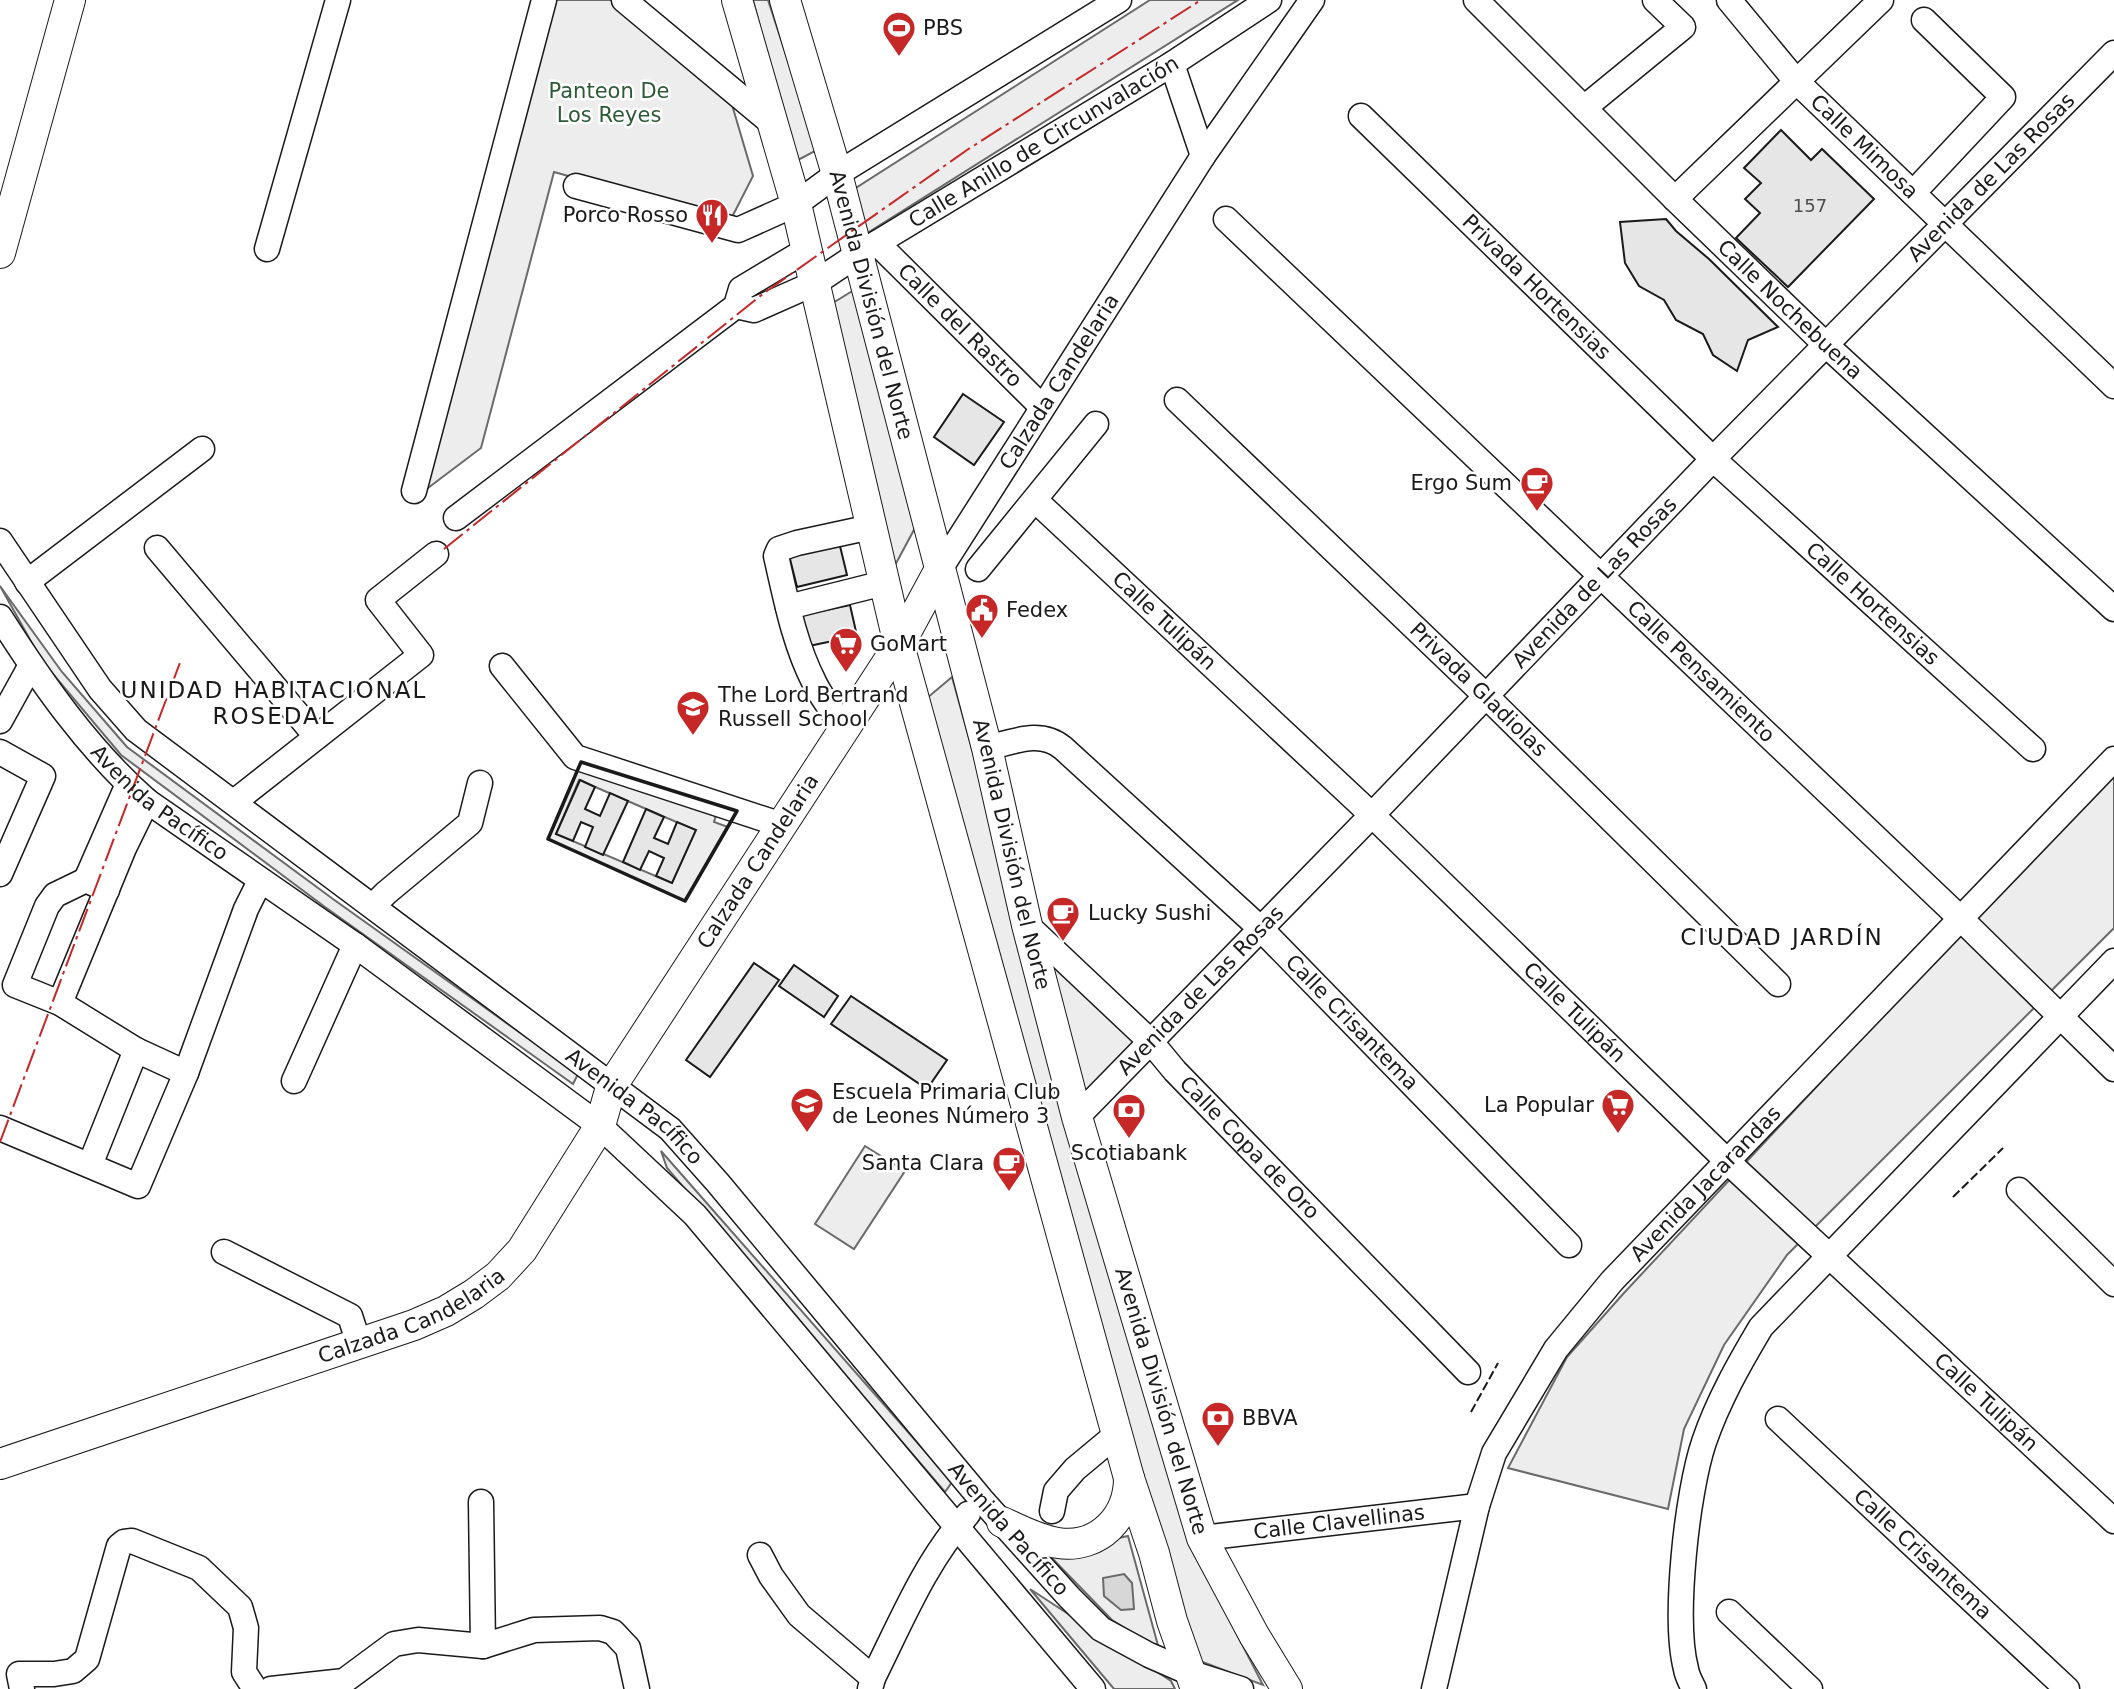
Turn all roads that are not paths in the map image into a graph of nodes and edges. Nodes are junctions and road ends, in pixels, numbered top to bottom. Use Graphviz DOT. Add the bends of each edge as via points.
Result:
graph roads {
  1 [pos="70,0"];
  2 [pos="338,0"];
  3 [pos="544,0"];
  4 [pos="624,0"];
  5 [pos="737,0"];
  6 [pos="785,0"];
  7 [pos="1119,0"];
  8 [pos="1269,0"];
  9 [pos="1312,0"];
  10 [pos="1476,0"];
  11 [pos="1655,0"];
  12 [pos="1729,0"];
  13 [pos="1881,0"];
  14 [pos="1924,20"];
  15 [pos="2114,53"];
  16 [pos="1171,64"];
  17 [pos="1796,81"];
  18 [pos="1584,108"];
  19 [pos="1361,116"];
  20 [pos="774,125"];
  21 [pos="1203,156"];
  22 [pos="837,174"];
  23 [pos="576,186"];
  24 [pos="1913,193"];
  25 [pos="1675,199"];
  26 [pos="796,204"];
  27 [pos="1226,219"];
  28 [pos="1946,223"];
  29 [pos="267,249"];
  30 [pos="808,249"];
  31 [pos="867,249"];
  32 [pos="0,253"];
  33 [pos="815,283"];
  34 [pos="736,306"];
  35 [pos="1825,344"];
  36 [pos="2114,386"];
  37 [pos="1177,400"];
  38 [pos="1042,407"];
  39 [pos="1096,424"];
  40 [pos="202,449"];
  41 [pos="1713,459"];
  42 [pos="414,491"];
  43 [pos="1035,500"];
  44 [pos="456,518"];
  45 [pos="871,527"];
  46 [pos="0,541"];
  47 [pos="157,548"];
  48 [pos="436,554"];
  49 [pos="940,569"];
  50 [pos="978,569"];
  51 [pos="1600,577"];
  52 [pos="27,582"];
  53 [pos="884,583"];
  54 [pos="788,607"];
  55 [pos="2114,609"];
  56 [pos="0,617"];
  57 [pos="899,645"];
  58 [pos="31,665"];
  59 [pos="502,666"];
  60 [pos="1486,696"];
  61 [pos="0,722"];
  62 [pos="845,728"];
  63 [pos="316,736"];
  64 [pos="987,748"];
  65 [pos="2033,749"];
  66 [pos="0,752"];
  67 [pos="2114,759"];
  68 [pos="481,783"];
  69 [pos="128,784"];
  70 [pos="147,801"];
  71 [pos="233,802"];
  72 [pos="1372,815"];
  73 [pos="782,825"];
  74 [pos="0,874"];
  75 [pos="260,881"];
  76 [pos="97,885"];
  77 [pos="373,906"];
  78 [pos="1960,918"];
  79 [pos="1027,925"];
  80 [pos="1261,929"];
  81 [pos="355,946"];
  82 [pos="2114,961"];
  83 [pos="7,983"];
  84 [pos="1778,984"];
  85 [pos="60,1003"];
  86 [pos="2061,1016"];
  87 [pos="1151,1042"];
  88 [pos="136,1050"];
  89 [pos="2114,1069"];
  90 [pos="186,1073"];
  91 [pos="294,1081"];
  92 [pos="611,1087"];
  93 [pos="1077,1117"];
  94 [pos="600,1126"];
  95 [pos="0,1128"];
  96 [pos="1727,1161"];
  97 [pos="90,1165"];
  98 [pos="2019,1190"];
  99 [pos="1569,1245"];
  100 [pos="223,1251"];
  101 [pos="1828,1256"];
  102 [pos="2114,1284"];
  103 [pos="359,1344"];
  104 [pos="1468,1372"];
  105 [pos="1778,1419"];
  106 [pos="1117,1434"];
  107 [pos="0,1464"];
  108 [pos="1129,1478"];
  109 [pos="981,1499"];
  110 [pos="481,1502"];
  111 [pos="1477,1506"];
  112 [pos="1052,1511"];
  113 [pos="2114,1521"];
  114 [pos="1002,1522"];
  115 [pos="957,1525"];
  116 [pos="1202,1538"];
  117 [pos="760,1555"];
  118 [pos="1729,1612"];
  119 [pos="483,1646"];
  120 [pos="14,1677"];
  121 [pos="1192,1681"];
  122 [pos="871,1683"];
  123 [pos="255,1689"];
  124 [pos="271,1689"];
  125 [pos="638,1689"];
  126 [pos="1093,1689"];
  127 [pos="1241,1689"];
  128 [pos="1287,1689"];
  129 [pos="1434,1689"];
  130 [pos="1694,1689"];
  131 [pos="1810,1689"];
  132 [pos="2067,1689"];
  1 -- 32 [label="main road"];
  2 -- 29 [label="street"];
  3 -- 42 [label="street"];
  4 -- 20 [label="street"];
  5 -- 20 [label="main road"];
  6 -- 22 [label="main road, Avenida División del Norte"];
  7 -- 22 [label="street"];
  8 -- 16 [label="street, Calle Anillo de Circunvalación"];
  9 -- 21 [label="street, Calzada Candelaria"];
  10 -- 18 [label="street, Calle Nochebuena"];
  11 -- 18 [label="street" via="1683,27"];
  12 -- 17 [label="street"];
  13 -- 17 [label="street"];
  14 -- 24 [label="street" via="2003,97"];
  15 -- 28 [label="street, Avenida de Las Rosas"];
  16 -- 21 [label="street"];
  16 -- 31 [label="street, Calle Anillo de Circunvalación"];
  17 -- 24 [label="street, Calle Mimosa"];
  17 -- 25 [label="street, Calle Mimosa"];
  18 -- 25 [label="street, Calle Nochebuena"];
  19 -- 41 [label="street, Privada Hortensias"];
  20 -- 26 [label="main road"];
  21 -- 38 [label="street, Calzada Candelaria"];
  22 -- 26 [label="street"];
  22 -- 31 [label="main road, Avenida División del Norte"];
  23 -- 26 [label="street" via="738,230"];
  24 -- 28 [label="street, Calle Mimosa"];
  25 -- 35 [label="street, Calle Nochebuena"];
  26 -- 30 [label="main road"];
  27 -- 51 [label="street, Calle Pensamiento"];
  28 -- 35 [label="street, Avenida de Las Rosas"];
  28 -- 36 [label="street, Calle Mimosa"];
  30 -- 33 [label="main road"];
  30 -- 34 [label="street" via="741,289"];
  31 -- 33 [label="street, Calle Anillo de Circunvalación"];
  31 -- 38 [label="street, Calle del Rastro"];
  31 -- 49 [label="main road, Avenida División del Norte"];
  33 -- 34 [label="street, Calle Anillo de Circunvalación" via="754,310"];
  33 -- 45 [label="main road"];
  34 -- 44 [label="street"];
  35 -- 41 [label="street, Avenida de Las Rosas"];
  35 -- 55 [label="street, Calle Nochebuena"];
  37 -- 60 [label="street, Privada Gladiolas"];
  38 -- 49 [label="street, Calzada Candelaria"];
  39 -- 43 [label="street"];
  40 -- 52 [label="street"];
  41 -- 51 [label="street, Avenida de Las Rosas"];
  41 -- 65 [label="street, Calle Hortensias"];
  43 -- 50 [label="street"];
  43 -- 72 [label="street, Calle Tulipán"];
  45 -- 53 [label="main road"];
  45 -- 54 [label="street" via="779,549 776,556"];
  46 -- 52 [label="street, Avenida Pacífico"];
  47 -- 63 [label="street"];
  48 -- 63 [label="street" via="378,600 421,655"];
  49 -- 57 [label="main road, Calzada Candelaria"];
  49 -- 64 [label="main road, Avenida División del Norte"];
  51 -- 60 [label="street, Avenida de Las Rosas"];
  51 -- 78 [label="street, Calle Pensamiento"];
  52 -- 71 [label="street, Avenida Pacífico" via="100,689 136,730"];
  53 -- 54 [label="street"];
  53 -- 57 [label="main road"];
  54 -- 62 [label="street" via="815,684"];
  56 -- 58 [label="street, Avenida Pacífico"];
  57 -- 62 [label="main road, Calzada Candelaria"];
  57 -- 106 [label="main road"];
  58 -- 61 [label="street"];
  58 -- 69 [label="street, Avenida Pacífico" via="68,716"];
  59 -- 73 [label="street" via="575,757"];
  60 -- 72 [label="street, Avenida de Las Rosas"];
  60 -- 84 [label="street, Privada Gladiolas"];
  62 -- 73 [label="main road, Calzada Candelaria"];
  63 -- 71 [label="street"];
  64 -- 79 [label="main road, Avenida División del Norte"];
  64 -- 80 [label="street, Calle Crisantema" via="1036,736 1053,740"];
  66 -- 74 [label="street" via="43,776"];
  67 -- 78 [label="street, Avenida Jacarandas"];
  68 -- 77 [label="street" via="470,822"];
  69 -- 70 [label="street, Avenida Pacífico"];
  69 -- 76 [label="street"];
  70 -- 75 [label="street, Avenida Pacífico"];
  70 -- 76 [label="street"];
  71 -- 77 [label="street, Avenida Pacífico"];
  72 -- 80 [label="street, Avenida de Las Rosas"];
  72 -- 96 [label="street, Calle Tulipán"];
  73 -- 92 [label="main road, Calzada Candelaria"];
  75 -- 81 [label="street, Avenida Pacífico"];
  75 -- 90 [label="street"];
  76 -- 83 [label="street" via="55,895"];
  76 -- 85 [label="street"];
  77 -- 92 [label="street, Avenida Pacífico"];
  78 -- 86 [label="street, Calle Pensamiento"];
  78 -- 96 [label="street, Avenida Jacarandas"];
  79 -- 87 [label="street, Calle Copa de Oro"];
  79 -- 93 [label="main road, Avenida División del Norte"];
  80 -- 87 [label="street, Avenida de Las Rosas"];
  80 -- 99 [label="street, Calle Crisantema"];
  81 -- 91 [label="street"];
  81 -- 94 [label="street, Avenida Pacífico"];
  82 -- 86 [label="street"];
  83 -- 85 [label="street"];
  85 -- 88 [label="street"];
  86 -- 89 [label="street, Calle Pensamiento"];
  86 -- 101 [label="street"];
  87 -- 93 [label="street, Avenida de Las Rosas"];
  87 -- 104 [label="street, Calle Copa de Oro"];
  88 -- 90 [label="street"];
  88 -- 97 [label="street"];
  90 -- 97 [label="street" via="138,1186"];
  92 -- 94 [label="main road, Calzada Candelaria"];
  92 -- 109 [label="street, Avenida Pacífico" via="670,1129 718,1182"];
  93 -- 116 [label="main road, Avenida División del Norte"];
  94 -- 103 [label="main road, Calzada Candelaria" via="522,1250 498,1276 446,1311"];
  94 -- 115 [label="street, Avenida Pacífico" via="695,1215"];
  95 -- 97 [label="street"];
  96 -- 101 [label="street, Calle Tulipán"];
  96 -- 111 [label="street, Avenida Jacarandas" via="1612,1281 1556,1349 1494,1453"];
  98 -- 102 [label="street"];
  100 -- 103 [label="street" via="350,1316"];
  101 -- 113 [label="street, Calle Tulipán"];
  101 -- 130 [label="street" via="1761,1328 1731,1377 1704,1444 1691,1506 1680,1621 1686,1670"];
  103 -- 107 [label="main road, Calzada Candelaria"];
  105 -- 132 [label="street, Calle Crisantema"];
  106 -- 108 [label="main road"];
  106 -- 112 [label="street" via="1056,1491"];
  108 -- 114 [label="main road" via="1119,1518 1086,1541 1049,1541"];
  108 -- 121 [label="main road"];
  109 -- 114 [label="street, Avenida Pacífico"];
  109 -- 115 [label="street"];
  110 -- 119 [label="street"];
  111 -- 116 [label="street, Calle Clavellinas"];
  111 -- 129 [label="street, Avenida Jacarandas"];
  114 -- 121 [label="street, Avenida Pacífico" via="1101,1629"];
  115 -- 122 [label="street" via="921,1581"];
  115 -- 126 [label="street, Avenida Pacífico"];
  116 -- 128 [label="main road, Avenida División del Norte"];
  117 -- 122 [label="street" via="799,1615"];
  118 -- 131 [label="street"];
  119 -- 124 [label="street" via="418,1640 394,1644 344,1681"];
  119 -- 125 [label="street" via="534,1630 600,1628 628,1648"];
  120 -- 123 [label="street" via="73,1671 87,1660 120,1546 132,1541 199,1568 240,1606 246,1628 244,1672"];
  121 -- 127 [label="street, Avenida Pacífico"];
}
